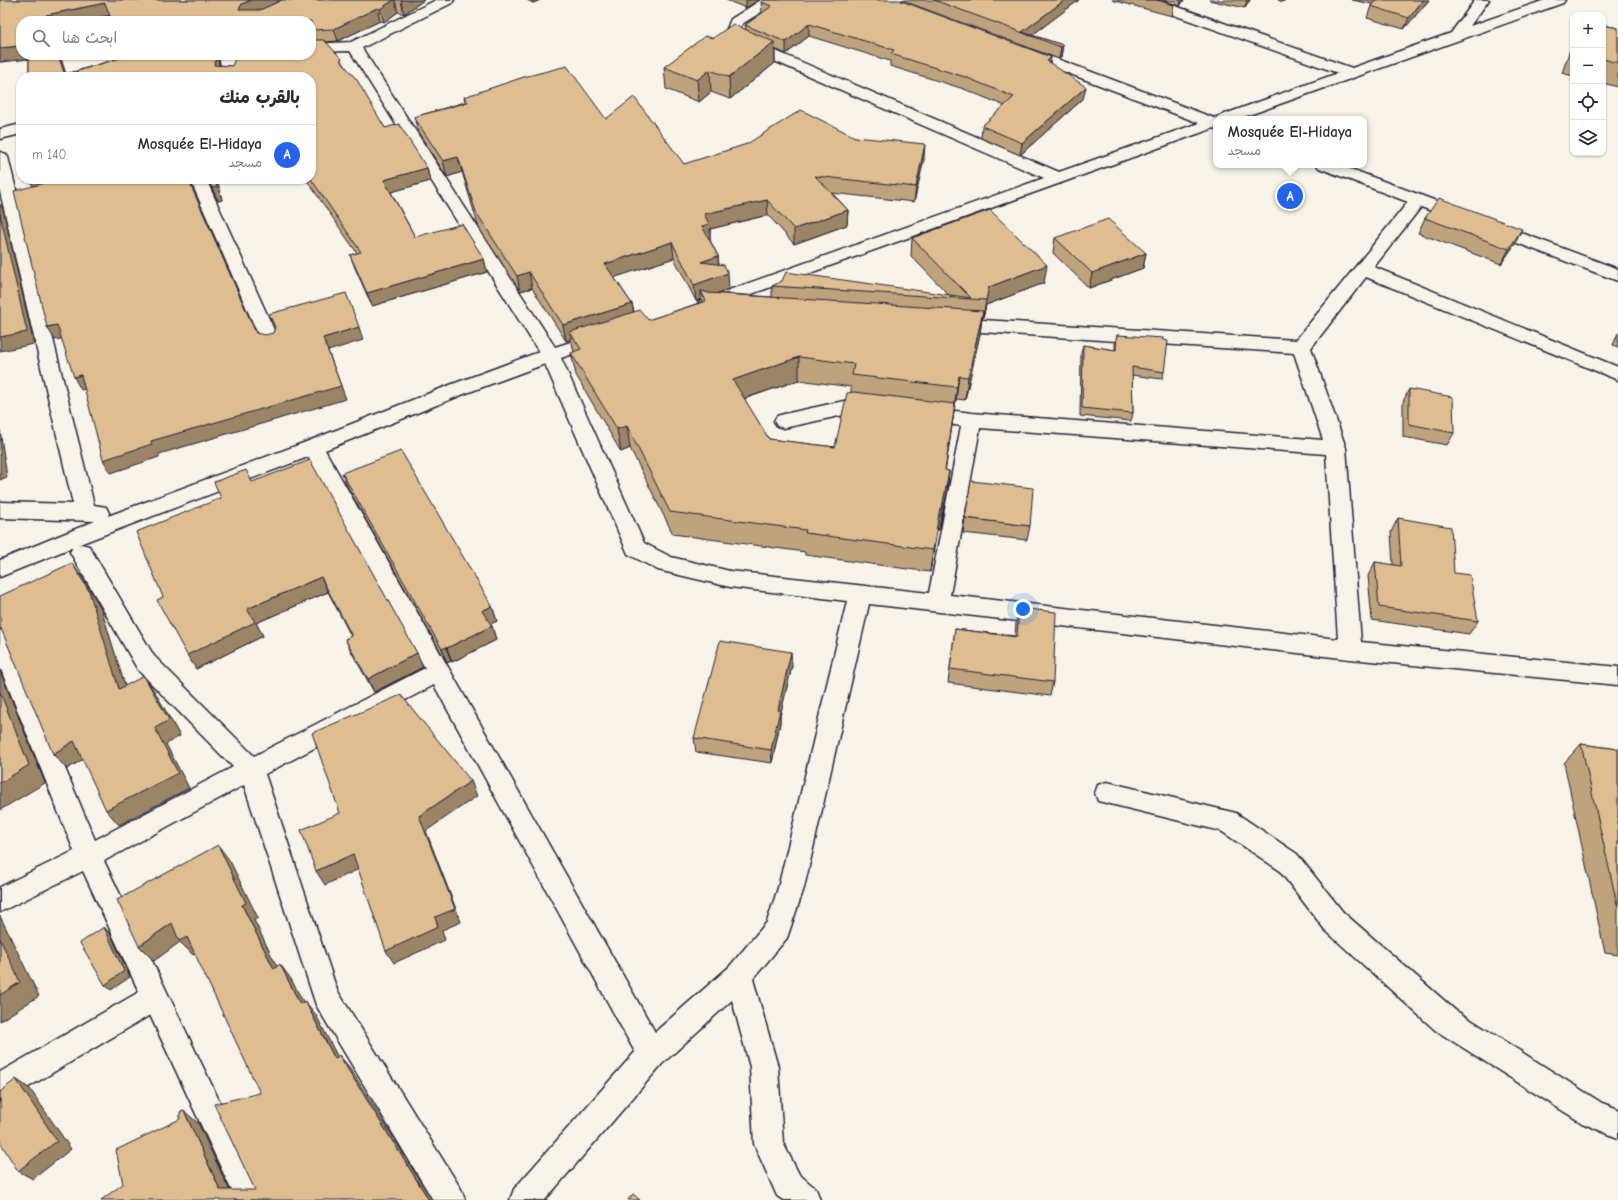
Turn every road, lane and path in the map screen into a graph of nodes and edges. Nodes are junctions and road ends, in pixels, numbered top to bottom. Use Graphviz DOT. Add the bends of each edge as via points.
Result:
graph roads {
  1 [pos="447,0"];
  2 [pos="771,0"];
  3 [pos="1146,0"];
  4 [pos="1482,0"];
  5 [pos="1558,0"];
  6 [pos="1456,36"];
  7 [pos="354,46"];
  8 [pos="1012,47"];
  9 [pos="316,48"];
  10 [pos="227,60"];
  11 [pos="230,72"];
  12 [pos="1352,73"];
  13 [pos="1234,116"];
  14 [pos="1213,121"];
  15 [pos="1213,123"];
  16 [pos="16,130"];
  17 [pos="0,134"];
  18 [pos="0,157"];
  19 [pos="1333,168"];
  20 [pos="1058,178"];
  21 [pos="200,184"];
  22 [pos="13,200"];
  23 [pos="1418,200"];
  24 [pos="1363,269"];
  25 [pos="1618,275"];
  26 [pos="740,310"];
  27 [pos="937,323"];
  28 [pos="618,333"];
  29 [pos="270,341"];
  30 [pos="1301,347"];
  31 [pos="550,354"];
  32 [pos="1618,374"];
  33 [pos="972,420"];
  34 [pos="784,421"];
  35 [pos="313,447"];
  36 [pos="1336,448"];
  37 [pos="0,510"];
  38 [pos="86,512"];
  39 [pos="132,516"];
  40 [pos="81,552"];
  41 [pos="0,569"];
  42 [pos="860,594"];
  43 [pos="938,602"];
  44 [pos="0,639"];
  45 [pos="1350,650"];
  46 [pos="438,672"];
  47 [pos="1618,676"];
  48 [pos="251,769"];
  49 [pos="1107,793"];
  50 [pos="89,856"];
  51 [pos="0,900"];
  52 [pos="739,976"];
  53 [pos="155,997"];
  54 [pos="652,1054"];
  55 [pos="0,1088"];
  56 [pos="1618,1124"];
  57 [pos="252,1200"];
  58 [pos="450,1200"];
  59 [pos="525,1200"];
  60 [pos="805,1200"];
  1 -- 7 [label="street"];
  2 -- 20 [label="street" via="736,22 733,31 740,41"];
  3 -- 12 [label="street"];
  4 -- 6 [label="street"];
  5 -- 6 [label="street"];
  6 -- 12 [label="street"];
  7 -- 9 [label="street"];
  7 -- 31 [label="street"];
  8 -- 14 [label="street"];
  10 -- 11 [label="street"];
  12 -- 13 [label="street"];
  15 -- 20 [label="street"];
  16 -- 17 [label="street"];
  18 -- 22 [label="street"];
  19 -- 23 [label="street"];
  20 -- 26 [label="street" via="696,308"];
  21 -- 29 [label="street"];
  22 -- 38 [label="street"];
  23 -- 24 [label="street"];
  23 -- 25 [label="street"];
  24 -- 30 [label="street"];
  24 -- 32 [label="street"];
  27 -- 30 [label="street"];
  28 -- 31 [label="street"];
  30 -- 36 [label="street"];
  31 -- 35 [label="street"];
  31 -- 42 [label="street" via="636,548 666,564 730,579"];
  33 -- 34 [label="street" via="853,406"];
  33 -- 36 [label="street"];
  33 -- 43 [label="street"];
  35 -- 39 [label="street"];
  35 -- 46 [label="street"];
  36 -- 45 [label="street"];
  37 -- 38 [label="street"];
  38 -- 39 [label="street"];
  39 -- 41 [label="street"];
  40 -- 48 [label="street" via="146,663"];
  42 -- 43 [label="street"];
  42 -- 52 [label="street" via="789,894 778,929"];
  43 -- 45 [label="street"];
  44 -- 50 [label="street"];
  45 -- 47 [label="street"];
  46 -- 48 [label="street"];
  46 -- 54 [label="street"];
  48 -- 50 [label="street"];
  48 -- 58 [label="street" via="326,996"];
  49 -- 56 [label="street" via="1227,821 1288,862 1334,921 1445,1020 1592,1113"];
  50 -- 51 [label="street"];
  50 -- 53 [label="street"];
  52 -- 54 [label="street"];
  52 -- 60 [label="street" via="764,1067 769,1144 788,1185"];
  53 -- 55 [label="street"];
  53 -- 57 [label="street"];
  54 -- 59 [label="street"];
}
